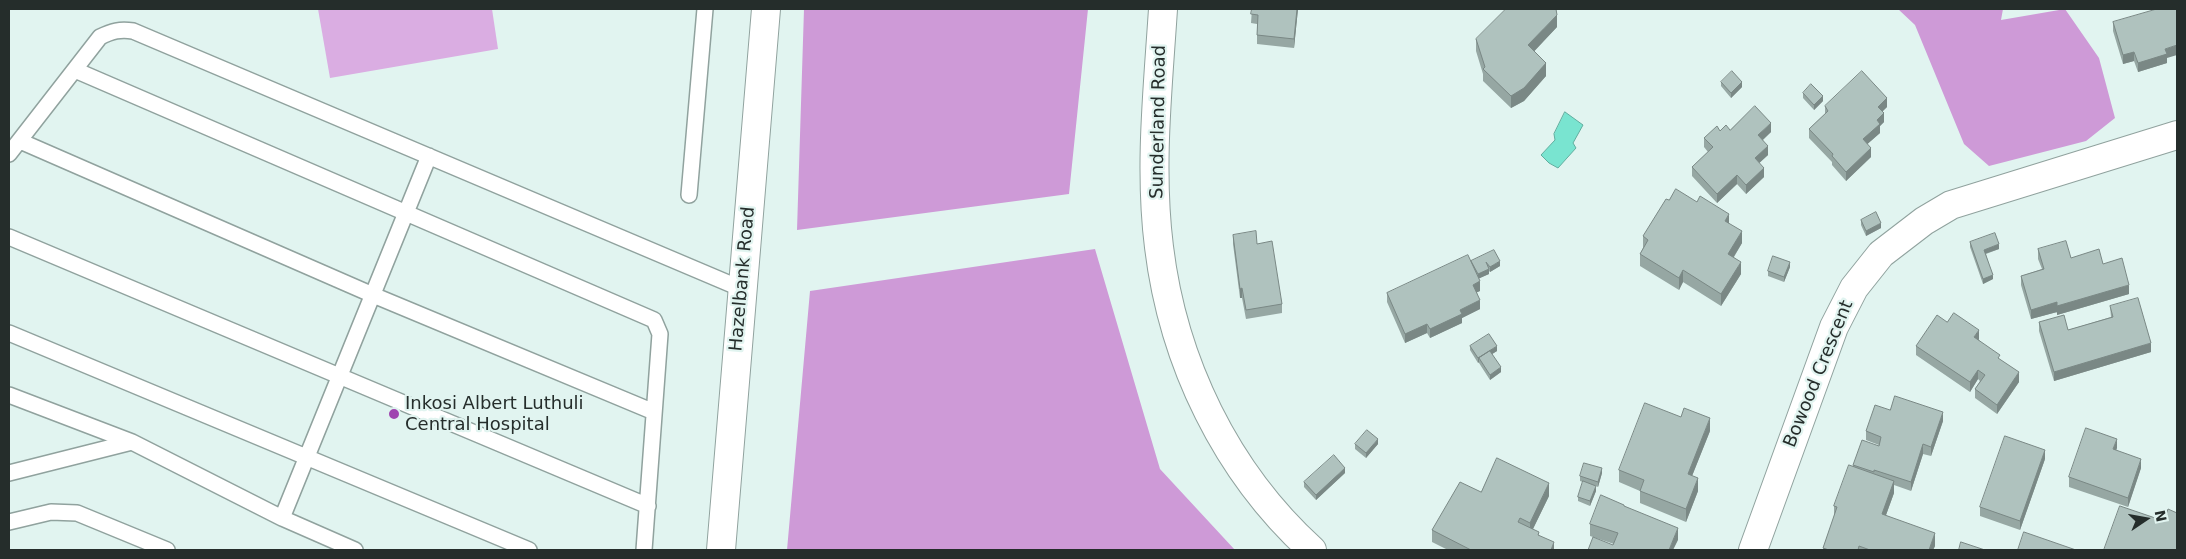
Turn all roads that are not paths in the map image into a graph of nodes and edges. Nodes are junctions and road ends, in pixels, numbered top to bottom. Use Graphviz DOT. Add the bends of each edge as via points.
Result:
graph roads {
  1 [pos="705,9"];
  2 [pos="766,9"];
  3 [pos="1163,9"];
  4 [pos="75,70"];
  5 [pos="2177,135"];
  6 [pos="20,141"];
  7 [pos="9,154"];
  8 [pos="429,156"];
  9 [pos="689,195"];
  10 [pos="406,212"];
  11 [pos="9,237"];
  12 [pos="742,289"];
  13 [pos="372,295"];
  14 [pos="9,333"];
  15 [pos="339,377"];
  16 [pos="9,395"];
  17 [pos="654,412"];
  18 [pos="132,442"];
  19 [pos="307,457"];
  20 [pos="9,473"];
  21 [pos="648,506"];
  22 [pos="282,518"];
  23 [pos="9,522"];
  24 [pos="167,550"];
  25 [pos="355,550"];
  26 [pos="529,550"];
  27 [pos="644,550"];
  28 [pos="722,550"];
  29 [pos="1312,550"];
  30 [pos="1752,550"];
  1 -- 9 [label="lane"];
  2 -- 12 [label="street, Hazelbank Road"];
  3 -- 29 [label="street, Sunderland Road" via="1154,154 1158,245 1168,302 1189,369 1214,425 1247,478 1288,528"];
  4 -- 6 [label="lane"];
  4 -- 8 [label="lane" via="100,37 110,31 133,31"];
  4 -- 10 [label="lane"];
  5 -- 30 [label="street, Bowood Crescent" via="1952,205 1924,221 1881,254 1854,288 1834,327"];
  6 -- 7 [label="lane"];
  6 -- 13 [label="lane"];
  8 -- 10 [label="lane"];
  8 -- 12 [label="lane"];
  10 -- 13 [label="lane"];
  10 -- 17 [label="lane" via="654,320 660,334"];
  11 -- 15 [label="lane"];
  12 -- 28 [label="street, Hazelbank Road"];
  13 -- 15 [label="lane"];
  13 -- 17 [label="lane"];
  14 -- 19 [label="lane"];
  15 -- 19 [label="lane"];
  15 -- 21 [label="lane"];
  16 -- 18 [label="lane"];
  17 -- 21 [label="lane"];
  18 -- 20 [label="lane"];
  18 -- 22 [label="lane"];
  19 -- 22 [label="lane"];
  19 -- 26 [label="lane"];
  21 -- 27 [label="lane"];
  22 -- 25 [label="lane"];
  23 -- 24 [label="lane" via="51,512 77,514"];
}
